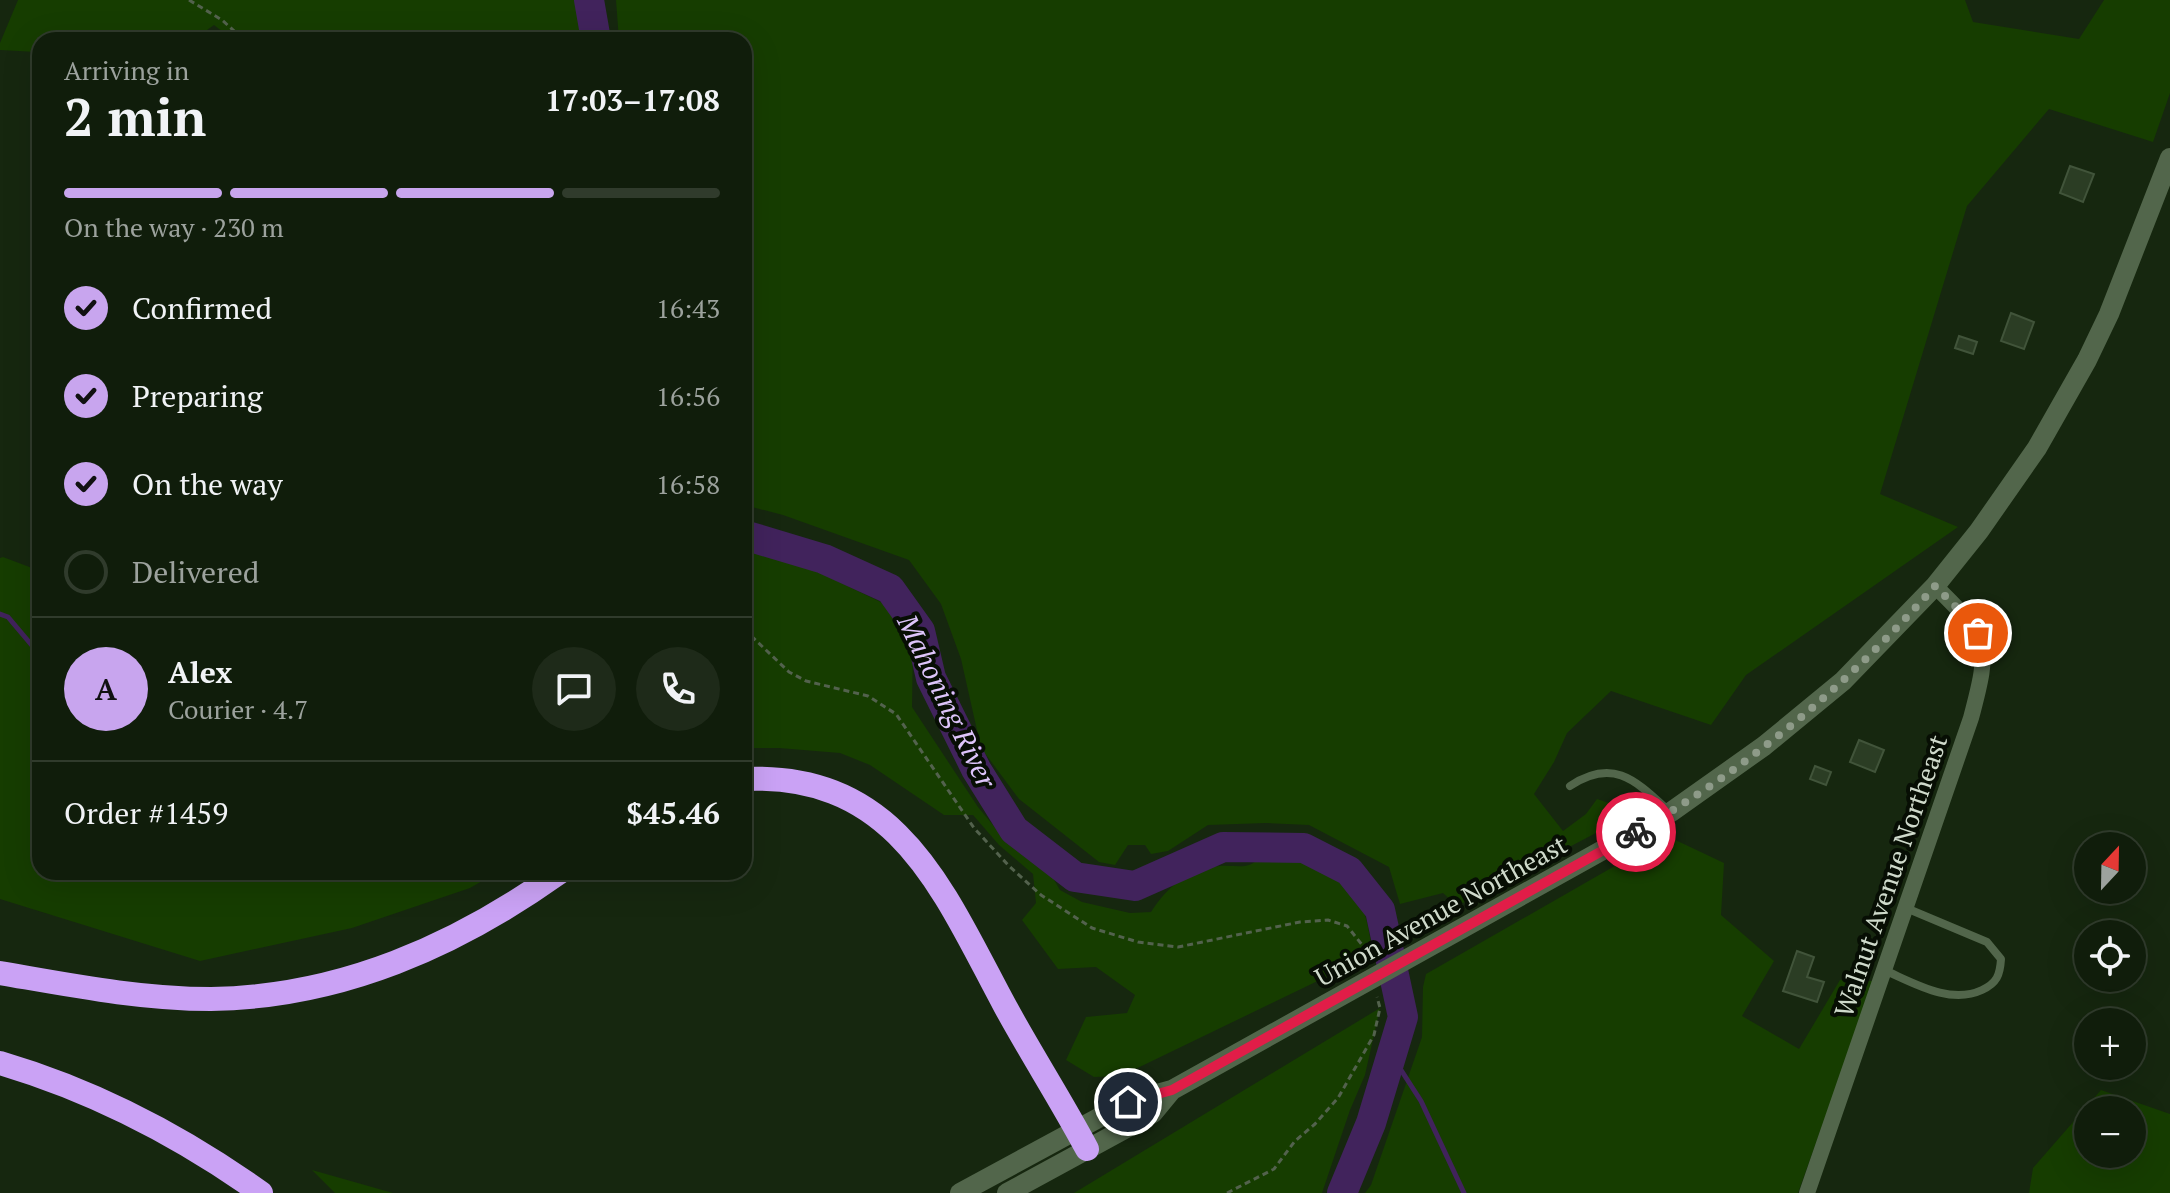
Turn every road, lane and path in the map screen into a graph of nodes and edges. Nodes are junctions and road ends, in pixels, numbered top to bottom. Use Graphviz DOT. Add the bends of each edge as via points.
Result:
graph roads {
  1 [pos="189,0"];
  2 [pos="235,32"];
  3 [pos="2170,158"];
  4 [pos="1935,586"];
  5 [pos="752,637"];
  6 [pos="752,779"];
  7 [pos="1570,786"];
  8 [pos="1671,812"];
  9 [pos="548,880"];
  10 [pos="1905,908"];
  11 [pos="1884,970"];
  12 [pos="1370,971"];
  13 [pos="0,973"];
  14 [pos="1377,995"];
  15 [pos="0,1063"];
  16 [pos="1082,1139"];
  17 [pos="261,1193"];
  18 [pos="960,1193"];
  19 [pos="1007,1193"];
  20 [pos="1227,1193"];
  21 [pos="1807,1193"];
  1 -- 2 [label="path"];
  3 -- 4 [label="main road, Union Avenue Northeast" via="2109,314 2063,405 2009,490"];
  4 -- 8 [label="main road, Union Avenue Northeast" via="1833,690"];
  4 -- 10 [label="street, Walnut Avenue Northeast" via="1978,633 1981,681"];
  5 -- 12 [label="path" via="789,672 868,696 896,714 974,828 1041,895 1092,928 1178,947 1328,920 1347,926 1363,946"];
  6 -- 16 [label="highway" via="826,789 871,812 909,845 939,886"];
  7 -- 8 [label="lane" via="1588,774 1617,773"];
  8 -- 16 [label="main road, Union Avenue Northeast" via="1172,1090 1128,1102"];
  9 -- 13 [label="highway" via="431,949 360,976 298,990 248,997 173,997"];
  10 -- 11 [label="street, Walnut Avenue Northeast"];
  10 -- 11 [label="lane" via="1987,942 2001,959 2000,973 1993,984 1954,997"];
  11 -- 21 [label="street, Walnut Avenue Northeast"];
  14 -- 20 [label="path" via="1374,1035 1338,1098 1274,1169"];
  15 -- 17 [label="highway" via="137,1116"];
  16 -- 18 [label="main road, Union Avenue Northeast"];
  16 -- 19 [label="main road, Union Avenue Northeast"];
}
